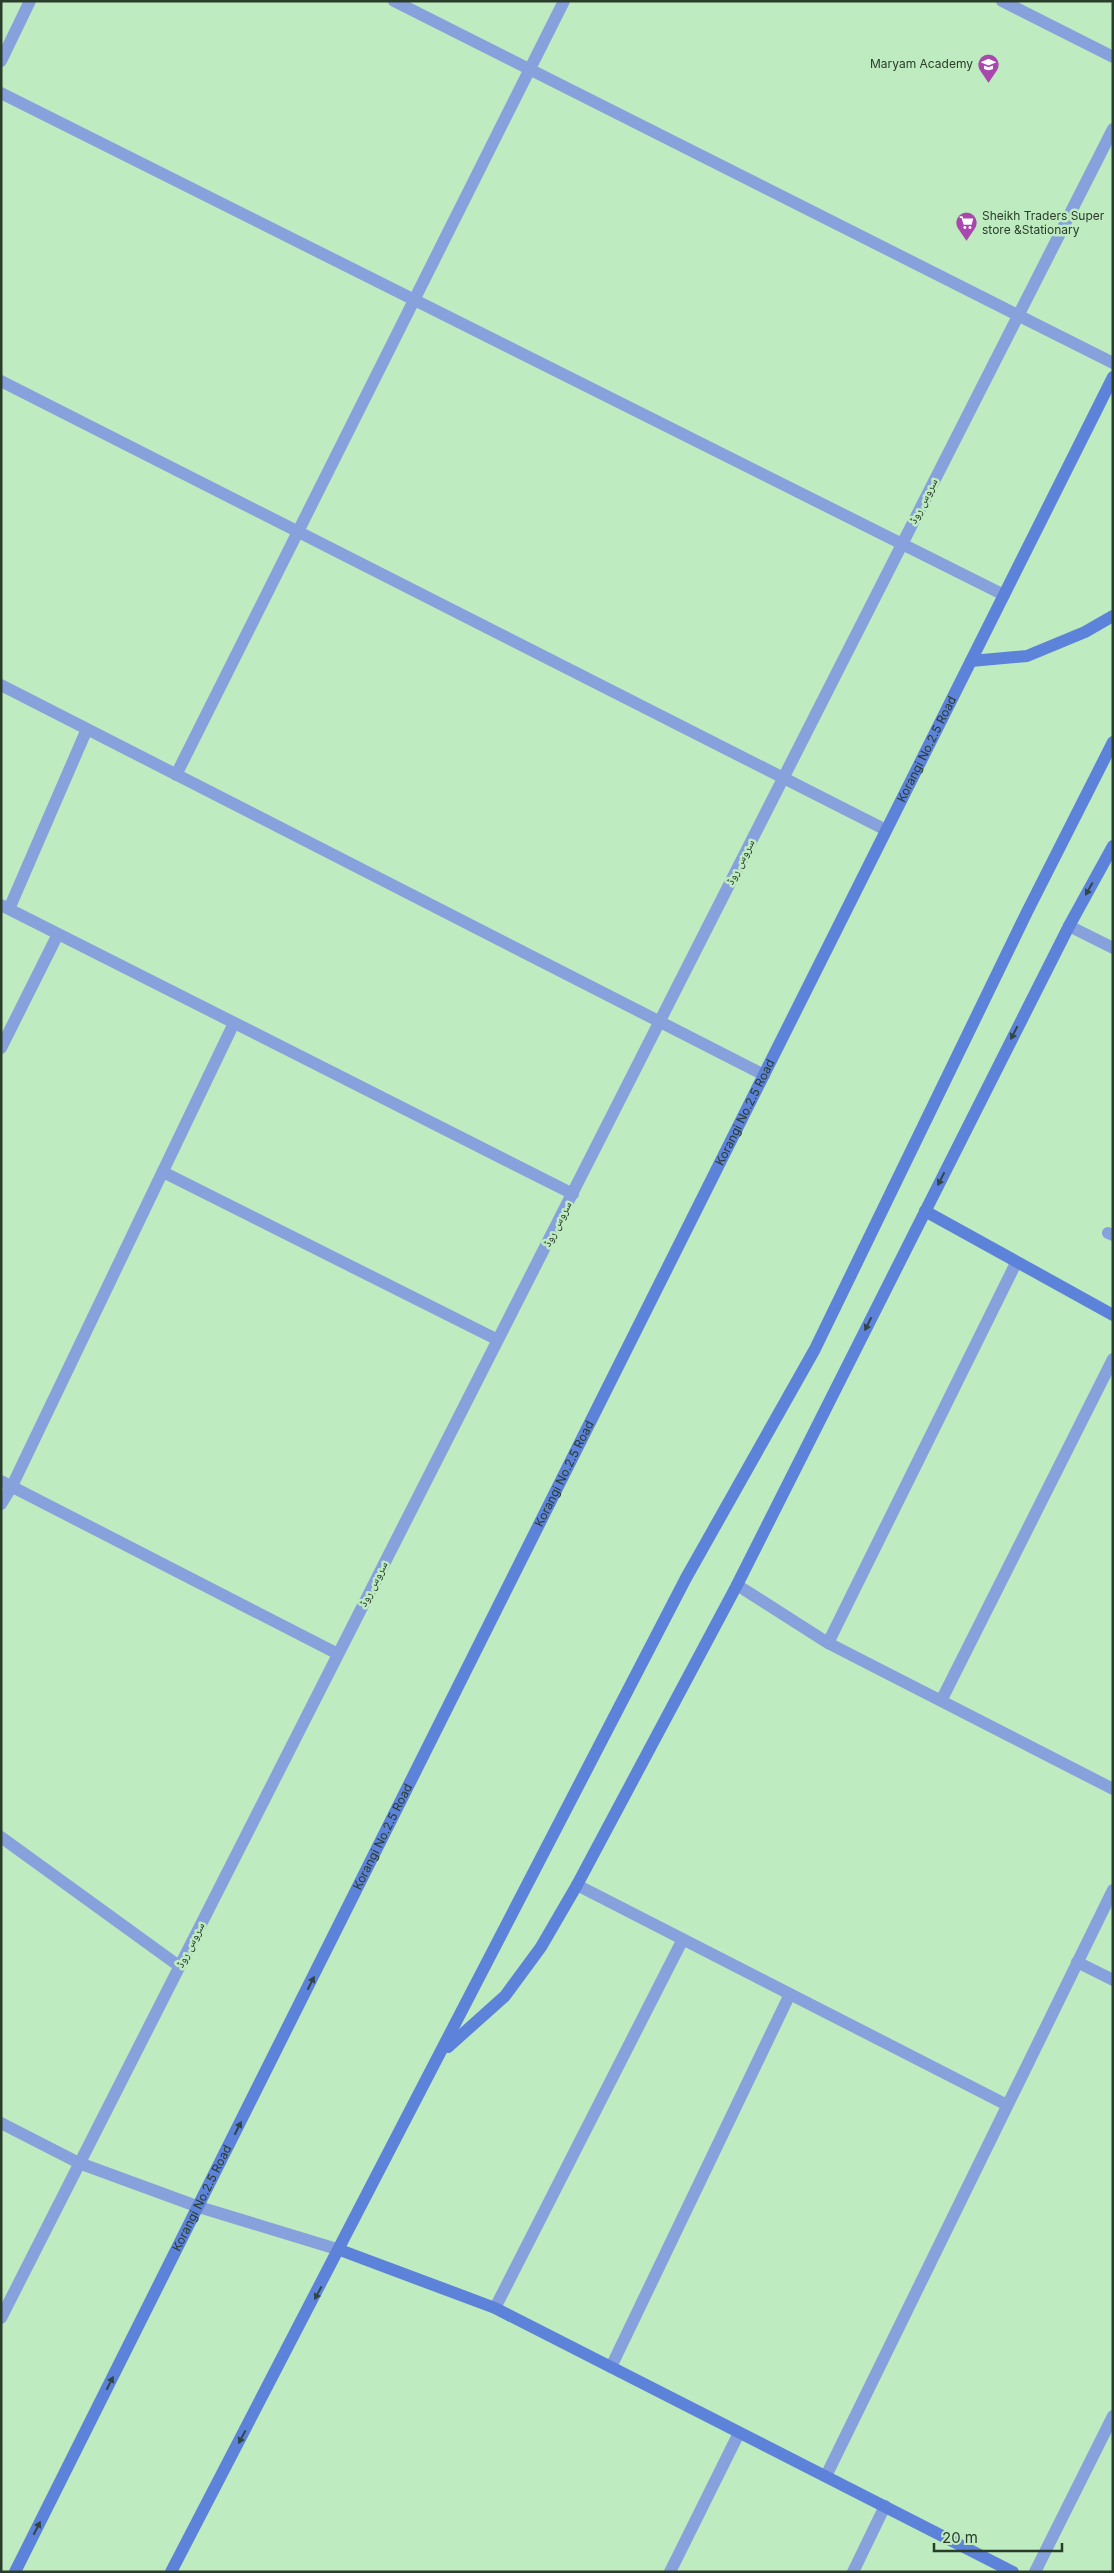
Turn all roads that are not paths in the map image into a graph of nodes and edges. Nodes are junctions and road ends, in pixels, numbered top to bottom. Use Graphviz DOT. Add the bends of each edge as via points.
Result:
graph roads {
  1 [pos="30,1"];
  2 [pos="394,1"];
  3 [pos="564,1"];
  4 [pos="1002,1"];
  5 [pos="1113,57"];
  6 [pos="1,60"];
  7 [pos="529,70"];
  8 [pos="1,93"];
  9 [pos="1113,129"];
  10 [pos="414,300"];
  11 [pos="1018,316"];
  12 [pos="1113,364"];
  13 [pos="1113,377"];
  14 [pos="1,381"];
  15 [pos="298,531"];
  16 [pos="901,543"];
  17 [pos="1004,595"];
  18 [pos="1113,616"];
  19 [pos="971,661"];
  20 [pos="1,685"];
  21 [pos="87,729"];
  22 [pos="1113,742"];
  23 [pos="176,774"];
  24 [pos="782,778"];
  25 [pos="886,830"];
  26 [pos="1113,846"];
  27 [pos="5,907"];
  28 [pos="1069,926"];
  29 [pos="58,934"];
  30 [pos="1113,948"];
  31 [pos="660,1022"];
  32 [pos="234,1023"];
  33 [pos="1,1048"];
  34 [pos="764,1075"];
  35 [pos="162,1172"];
  36 [pos="573,1194"];
  37 [pos="925,1211"];
  38 [pos="1016,1263"];
  39 [pos="1113,1315"];
  40 [pos="498,1340"];
  41 [pos="1113,1359"];
  42 [pos="7,1484"];
  43 [pos="1,1504"];
  44 [pos="737,1586"];
  45 [pos="828,1643"];
  46 [pos="338,1654"];
  47 [pos="941,1701"];
  48 [pos="1113,1789"];
  49 [pos="1,1837"];
  50 [pos="577,1885"];
  51 [pos="1113,1890"];
  52 [pos="683,1939"];
  53 [pos="1077,1962"];
  54 [pos="179,1966"];
  55 [pos="1113,1980"];
  56 [pos="790,1994"];
  57 [pos="442,2053"];
  58 [pos="1007,2105"];
  59 [pos="1,2123"];
  60 [pos="79,2163"];
  61 [pos="199,2207"];
  62 [pos="340,2250"];
  63 [pos="495,2308"];
  64 [pos="1,2318"];
  65 [pos="611,2367"];
  66 [pos="1113,2416"];
  67 [pos="739,2433"];
  68 [pos="826,2476"];
  69 [pos="885,2506"];
  70 [pos="15,2572"];
  71 [pos="171,2572"];
  72 [pos="670,2572"];
  73 [pos="853,2572"];
  74 [pos="1013,2572"];
  75 [pos="1035,2572"];
  1 -- 6 [label="street"];
  2 -- 7 [label="street"];
  3 -- 7 [label="street"];
  4 -- 5 [label="street"];
  7 -- 10 [label="street"];
  7 -- 11 [label="street"];
  8 -- 10 [label="street"];
  9 -- 11 [label="street, سروس روڈ"];
  10 -- 15 [label="street"];
  10 -- 16 [label="street"];
  11 -- 12 [label="street"];
  11 -- 16 [label="street, سروس روڈ"];
  13 -- 17 [label="main road, Korangi No.2.5 Road"];
  14 -- 15 [label="street"];
  15 -- 23 [label="street"];
  15 -- 24 [label="street"];
  16 -- 17 [label="street"];
  16 -- 24 [label="street, سروس روڈ"];
  17 -- 19 [label="main road, Korangi No.2.5 Road"];
  18 -- 19 [label="main road" via="1085,632 1027,656"];
  19 -- 25 [label="main road, Korangi No.2.5 Road"];
  20 -- 21 [label="street"];
  21 -- 23 [label="street"];
  21 -- 27 [label="street"];
  22 -- 57 [label="main road" via="815,1349 686,1578"];
  23 -- 31 [label="street"];
  24 -- 25 [label="street"];
  24 -- 31 [label="street, سروس روڈ"];
  25 -- 34 [label="main road, Korangi No.2.5 Road"];
  26 -- 28 [label="main road, one-way"];
  27 -- 29 [label="street"];
  28 -- 30 [label="street"];
  28 -- 37 [label="main road, one-way"];
  29 -- 32 [label="street"];
  29 -- 33 [label="street"];
  31 -- 34 [label="street"];
  31 -- 36 [label="street, سروس روڈ"];
  32 -- 35 [label="street"];
  32 -- 36 [label="street"];
  61 -- 34 [label="main road, Korangi No.2.5 Road, one-way"];
  35 -- 40 [label="street"];
  35 -- 42 [label="street"];
  36 -- 40 [label="street, سروس روڈ"];
  37 -- 38 [label="main road"];
  37 -- 44 [label="main road, one-way"];
  38 -- 39 [label="main road"];
  38 -- 45 [label="street"];
  40 -- 46 [label="street, سروس روڈ"];
  41 -- 47 [label="street"];
  42 -- 43 [label="street"];
  42 -- 46 [label="street"];
  44 -- 45 [label="street"];
  44 -- 50 [label="main road"];
  45 -- 47 [label="street"];
  46 -- 54 [label="street, سروس روڈ"];
  47 -- 48 [label="street"];
  49 -- 54 [label="street"];
  50 -- 52 [label="street"];
  50 -- 57 [label="main road" via="541,1947 505,1996"];
  51 -- 53 [label="street"];
  52 -- 56 [label="street"];
  52 -- 63 [label="street"];
  53 -- 55 [label="street"];
  53 -- 58 [label="street"];
  54 -- 60 [label="street, سروس روڈ"];
  56 -- 58 [label="street"];
  56 -- 65 [label="street"];
  57 -- 62 [label="main road"];
  58 -- 68 [label="street"];
  59 -- 60 [label="street"];
  60 -- 61 [label="street"];
  60 -- 64 [label="street, سروس روڈ"];
  61 -- 62 [label="street"];
  70 -- 61 [label="main road, Korangi No.2.5 Road, one-way"];
  62 -- 63 [label="main road"];
  62 -- 71 [label="main road, one-way"];
  63 -- 65 [label="main road"];
  65 -- 67 [label="main road"];
  66 -- 75 [label="street"];
  67 -- 68 [label="main road"];
  67 -- 72 [label="street"];
  68 -- 69 [label="main road"];
  69 -- 73 [label="street"];
  69 -- 74 [label="main road"];
}
